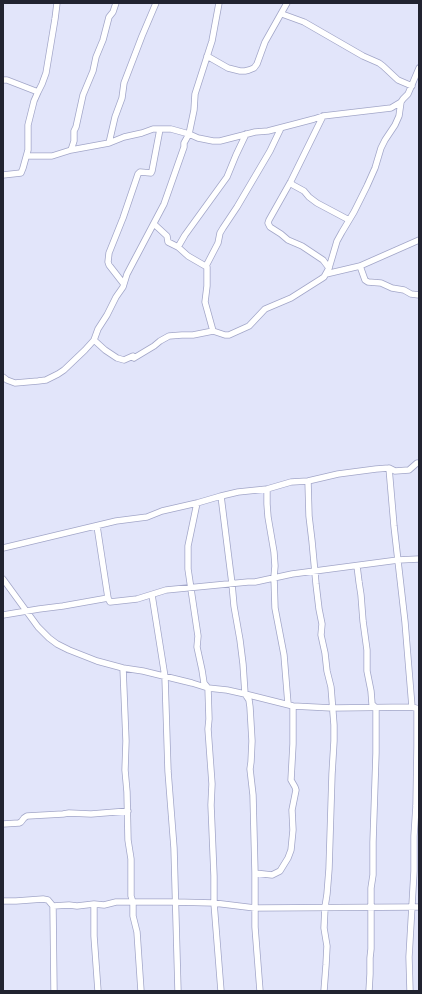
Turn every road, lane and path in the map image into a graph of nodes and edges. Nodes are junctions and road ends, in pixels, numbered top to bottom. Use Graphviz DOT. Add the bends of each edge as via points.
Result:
graph roads {
  1 [pos="57,3"];
  2 [pos="116,3"];
  3 [pos="156,3"];
  4 [pos="219,3"];
  5 [pos="287,3"];
  6 [pos="282,14"];
  7 [pos="207,56"];
  8 [pos="419,68"];
  9 [pos="3,80"];
  10 [pos="412,86"];
  11 [pos="38,92"];
  12 [pos="402,102"];
  13 [pos="323,116"];
  14 [pos="280,128"];
  15 [pos="160,129"];
  16 [pos="189,134"];
  17 [pos="246,134"];
  18 [pos="109,143"];
  19 [pos="71,150"];
  20 [pos="27,156"];
  21 [pos="3,175"];
  22 [pos="291,181"];
  23 [pos="349,220"];
  24 [pos="154,224"];
  25 [pos="419,240"];
  26 [pos="178,247"];
  27 [pos="206,266"];
  28 [pos="360,266"];
  29 [pos="329,268"];
  30 [pos="326,274"];
  31 [pos="124,283"];
  32 [pos="419,295"];
  33 [pos="213,331"];
  34 [pos="94,340"];
  35 [pos="3,377"];
  36 [pos="419,463"];
  37 [pos="389,468"];
  38 [pos="308,481"];
  39 [pos="267,489"];
  40 [pos="221,496"];
  41 [pos="197,503"];
  42 [pos="97,526"];
  43 [pos="3,548"];
  44 [pos="419,559"];
  45 [pos="398,560"];
  46 [pos="358,566"];
  47 [pos="315,571"];
  48 [pos="274,577"];
  49 [pos="3,579"];
  50 [pos="232,584"];
  51 [pos="190,588"];
  52 [pos="152,595"];
  53 [pos="108,598"];
  54 [pos="27,611"];
  55 [pos="3,615"];
  56 [pos="123,668"];
  57 [pos="166,677"];
  58 [pos="208,688"];
  59 [pos="245,694"];
  60 [pos="290,705"];
  61 [pos="332,708"];
  62 [pos="376,708"];
  63 [pos="416,708"];
  64 [pos="128,811"];
  65 [pos="3,824"];
  66 [pos="255,873"];
  67 [pos="3,901"];
  68 [pos="133,902"];
  69 [pos="175,902"];
  70 [pos="94,904"];
  71 [pos="214,904"];
  72 [pos="53,906"];
  73 [pos="412,906"];
  74 [pos="325,907"];
  75 [pos="371,907"];
  76 [pos="419,907"];
  77 [pos="255,908"];
  78 [pos="54,991"];
  79 [pos="98,991"];
  80 [pos="141,991"];
  81 [pos="178,991"];
  82 [pos="221,991"];
  83 [pos="260,991"];
  84 [pos="324,991"];
  85 [pos="369,991"];
  86 [pos="410,991"];
  1 -- 11 [label="street" via="46,73"];
  2 -- 19 [label="street" via="83,94"];
  3 -- 18 [label="street" via="124,83"];
  4 -- 7 [label="street"];
  5 -- 6 [label="street"];
  6 -- 7 [label="street" via="265,42 254,68 245,71 228,68"];
  6 -- 10 [label="street" via="304,22 379,63 398,80"];
  7 -- 16 [label="street" via="195,94"];
  8 -- 10 [label="street"];
  9 -- 11 [label="street"];
  10 -- 12 [label="street"];
  11 -- 20 [label="street" via="28,125"];
  12 -- 13 [label="street" via="387,109"];
  12 -- 23 [label="street" via="395,125 381,148 375,168"];
  13 -- 14 [label="street"];
  13 -- 22 [label="street"];
  14 -- 17 [label="street"];
  14 -- 27 [label="street" via="270,151 220,233 218,243"];
  15 -- 16 [label="street"];
  15 -- 18 [label="street"];
  15 -- 31 [label="street" via="152,171 138,174 109,253 109,265"];
  16 -- 17 [label="street" via="213,141"];
  16 -- 24 [label="street" via="164,204"];
  17 -- 26 [label="street" via="227,177"];
  18 -- 19 [label="street"];
  19 -- 20 [label="street" via="52,156"];
  20 -- 21 [label="street" via="21,173"];
  22 -- 23 [label="street" via="317,203"];
  22 -- 29 [label="street" via="269,220 269,225 288,240 323,260"];
  23 -- 29 [label="street" via="338,241"];
  24 -- 26 [label="street" via="167,236 168,242"];
  24 -- 31 [label="street"];
  25 -- 28 [label="street"];
  26 -- 27 [label="street"];
  27 -- 33 [label="street" via="208,278 205,302"];
  28 -- 30 [label="street"];
  28 -- 32 [label="street" via="368,282 381,283"];
  29 -- 30 [label="street"];
  30 -- 33 [label="street" via="296,296 265,308 244,329 229,335"];
  31 -- 34 [label="street"];
  33 -- 34 [label="street" via="170,336 134,358 133,356 124,360 117,358"];
  34 -- 35 [label="street" via="64,370 46,380 15,382"];
  36 -- 37 [label="street" via="409,470 395,471"];
  37 -- 38 [label="street" via="338,474"];
  37 -- 45 [label="street"];
  38 -- 39 [label="street" via="291,482"];
  38 -- 47 [label="street"];
  39 -- 40 [label="street"];
  39 -- 48 [label="street"];
  40 -- 41 [label="street"];
  40 -- 50 [label="street"];
  41 -- 42 [label="street" via="147,517"];
  41 -- 51 [label="street" via="188,546"];
  42 -- 43 [label="street"];
  42 -- 53 [label="street"];
  44 -- 45 [label="street"];
  45 -- 46 [label="street"];
  45 -- 63 [label="street"];
  46 -- 47 [label="street"];
  46 -- 62 [label="street" via="367,671 372,704"];
  47 -- 48 [label="street"];
  47 -- 61 [label="street"];
  48 -- 50 [label="street"];
  48 -- 60 [label="street" via="275,608"];
  49 -- 54 [label="street"];
  50 -- 51 [label="street"];
  50 -- 59 [label="street"];
  51 -- 52 [label="street" via="166,590"];
  51 -- 58 [label="street" via="198,636 197,647 204,683"];
  52 -- 53 [label="street" via="116,602 110,602"];
  52 -- 57 [label="street"];
  53 -- 54 [label="street"];
  54 -- 55 [label="street"];
  54 -- 56 [label="street" via="38,627 57,644 97,661"];
  56 -- 57 [label="street"];
  56 -- 64 [label="street" via="126,741 124,770"];
  57 -- 58 [label="street"];
  57 -- 69 [label="street"];
  58 -- 59 [label="street"];
  58 -- 71 [label="street"];
  59 -- 60 [label="street"];
  59 -- 66 [label="street" via="249,700 251,728 250,769"];
  60 -- 61 [label="street"];
  60 -- 66 [label="street" via="293,744 291,780 296,790 292,810 291,850 280,871 272,875"];
  61 -- 62 [label="street"];
  61 -- 74 [label="street" via="334,741"];
  62 -- 63 [label="street"];
  62 -- 75 [label="street"];
  63 -- 73 [label="street" via="418,746"];
  64 -- 65 [label="street" via="27,816 19,823"];
  64 -- 68 [label="street"];
  66 -- 77 [label="street"];
  67 -- 72 [label="street" via="43,899 48,900"];
  68 -- 69 [label="street"];
  68 -- 70 [label="street"];
  68 -- 80 [label="street"];
  69 -- 71 [label="street"];
  69 -- 81 [label="street"];
  70 -- 72 [label="street"];
  70 -- 79 [label="street"];
  71 -- 77 [label="street"];
  71 -- 82 [label="street"];
  72 -- 78 [label="street"];
  73 -- 75 [label="street"];
  73 -- 76 [label="street"];
  73 -- 86 [label="street"];
  74 -- 75 [label="street"];
  74 -- 77 [label="street"];
  74 -- 84 [label="street" via="324,928 327,946"];
  75 -- 85 [label="street"];
  77 -- 83 [label="street"];
}
